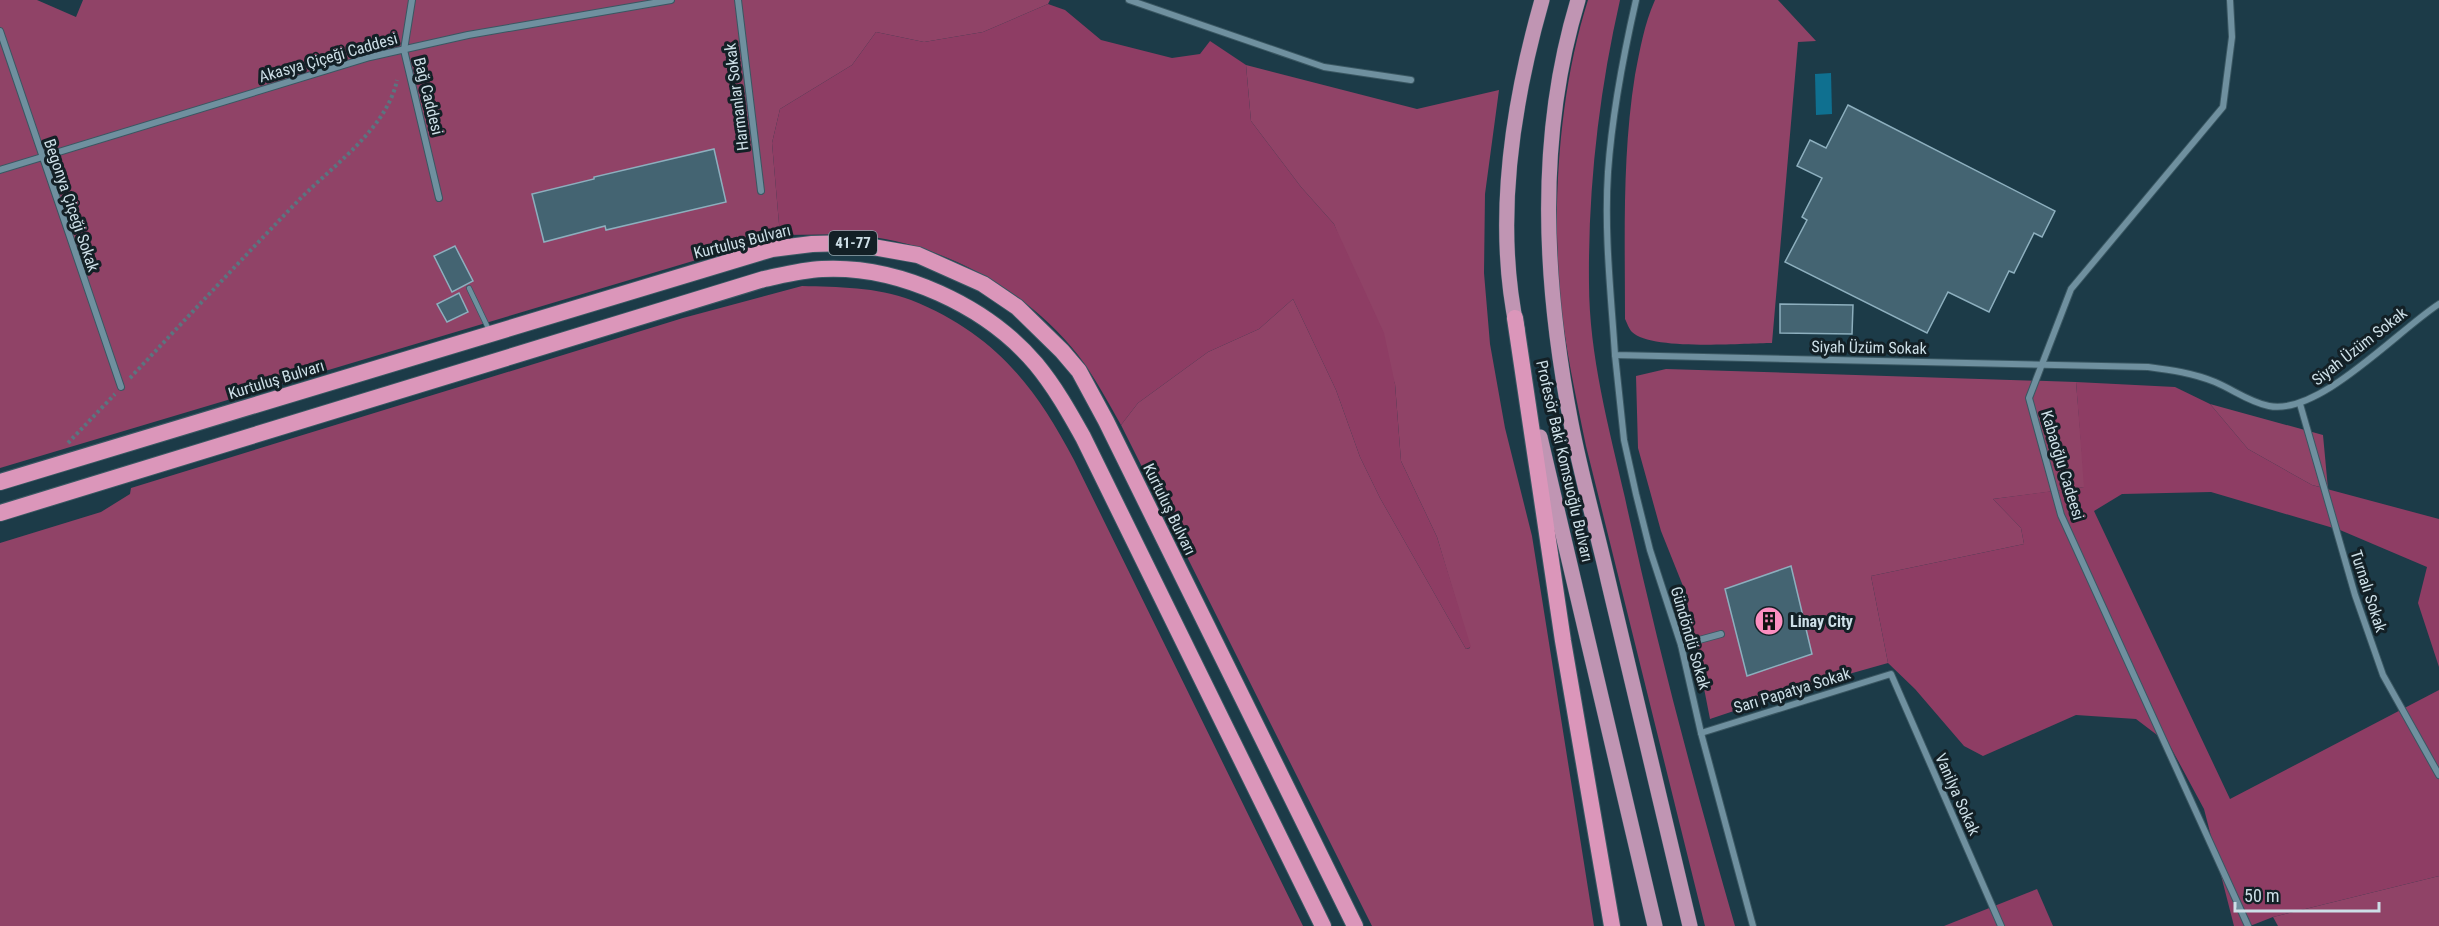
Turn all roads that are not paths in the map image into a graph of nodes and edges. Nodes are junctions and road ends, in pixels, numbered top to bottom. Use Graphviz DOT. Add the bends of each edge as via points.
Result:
graph roads {
  1 [pos="412,0"];
  2 [pos="671,0"];
  3 [pos="738,0"];
  4 [pos="1129,0"];
  5 [pos="1542,0"];
  6 [pos="1578,0"];
  7 [pos="1636,0"];
  8 [pos="2230,0"];
  9 [pos="0,31"];
  10 [pos="404,50"];
  11 [pos="1411,80"];
  12 [pos="41,158"];
  13 [pos="0,170"];
  14 [pos="761,191"];
  15 [pos="440,198"];
  16 [pos="469,288"];
  17 [pos="2439,304"];
  18 [pos="1515,318"];
  19 [pos="491,333"];
  20 [pos="1615,355"];
  21 [pos="2041,365"];
  22 [pos="121,387"];
  23 [pos="2300,404"];
  24 [pos="0,482"];
  25 [pos="0,513"];
  26 [pos="1721,634"];
  27 [pos="1682,645"];
  28 [pos="1891,674"];
  29 [pos="1701,733"];
  30 [pos="2439,775"];
  31 [pos="1323,926"];
  32 [pos="1355,926"];
  33 [pos="1612,926"];
  34 [pos="1655,926"];
  35 [pos="1690,926"];
  36 [pos="1754,926"];
  37 [pos="2001,926"];
  38 [pos="2248,926"];
  1 -- 10 [label="street, Bağ Caddesi"];
  2 -- 10 [label="street, Akasya Çiçeği Caddesi"];
  3 -- 14 [label="street, Harmanlar Sokak"];
  4 -- 11 [label="street" via="1324,68"];
  5 -- 18 [label="main road, Profesör Baki Komsuoğlu Bulvarı" via="1524,67 1509,173 1509,280"];
  6 -- 35 [label="main road, Profesör Baki Komsuoğlu Bulvarı" via="1560,82 1548,173 1549,271 1571,426"];
  7 -- 20 [label="street" via="1618,79 1608,172 1608,256"];
  8 -- 21 [label="street, Kabaoğlu Cadeesi" via="2232,37 2223,107 2071,288"];
  9 -- 12 [label="street, Begonya Çiçeği Sokak"];
  10 -- 12 [label="street, Akasya Çiçeği Caddesi"];
  10 -- 15 [label="street, Bağ Caddesi"];
  12 -- 13 [label="street, Akasya Çiçeği Caddesi"];
  12 -- 22 [label="street, Begonya Çiçeği Sokak"];
  16 -- 19 [label="lane"];
  17 -- 23 [label="street, Siyah Üzüm Sokak" via="2329,390"];
  18 -- 33 [label="highway" via="1563,641"];
  18 -- 34 [label="main road, Profesör Baki Komsuoğlu Bulvarı"];
  19 -- 24 [label="highway, Kurtuluş Bulvarı / 41-77"];
  19 -- 32 [label="highway, Kurtuluş Bulvarı / 41-77" via="730,260 812,244 850,243 918,255 992,290 1017,307 1062,351 1092,394"];
  20 -- 21 [label="street, Siyah Üzüm Sokak"];
  20 -- 27 [label="street, Gündöndü Sokak" via="1624,440 1636,494"];
  21 -- 23 [label="street, Siyah Üzüm Sokak" via="2190,373 2271,407"];
  21 -- 38 [label="street, Kabaoğlu Cadeesi" via="2029,398 2061,515"];
  23 -- 30 [label="street, Turnalı Sokak" via="2355,595 2383,675"];
  25 -- 31 [label="highway, 41-77" via="764,279 824,269 870,273 914,284 959,304 1002,332 1035,363 1054,388 1083,437"];
  26 -- 27 [label="street"];
  27 -- 29 [label="street, Gündöndü Sokak"];
  28 -- 29 [label="street, Sarı Papatya Sokak"];
  28 -- 37 [label="street, Vanilya Sokak"];
  29 -- 36 [label="street, Gündöndü Sokak"];
}
